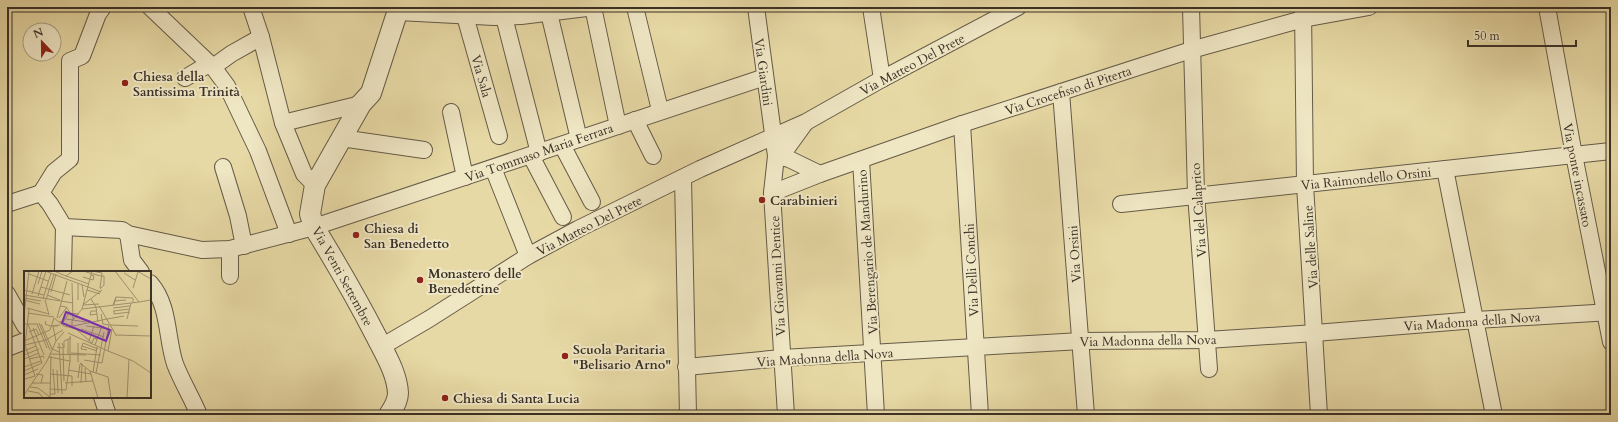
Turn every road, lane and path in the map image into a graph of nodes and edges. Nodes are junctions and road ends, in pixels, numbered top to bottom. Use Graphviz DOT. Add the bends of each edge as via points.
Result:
graph roads {
  1 [pos="103,7"];
  2 [pos="150,7"];
  3 [pos="251,7"];
  4 [pos="594,7"];
  5 [pos="635,7"];
  6 [pos="756,7"];
  7 [pos="871,7"];
  8 [pos="1018,7"];
  9 [pos="1191,7"];
  10 [pos="1370,7"];
  11 [pos="1547,7"];
  12 [pos="399,9"];
  13 [pos="566,9"];
  14 [pos="549,12"];
  15 [pos="1303,13"];
  16 [pos="465,16"];
  17 [pos="504,17"];
  18 [pos="261,37"];
  19 [pos="1191,50"];
  20 [pos="211,65"];
  21 [pos="764,77"];
  22 [pos="185,78"];
  23 [pos="882,79"];
  24 [pos="1061,92"];
  25 [pos="361,104"];
  26 [pos="659,106"];
  27 [pos="451,112"];
  28 [pos="635,120"];
  29 [pos="806,122"];
  30 [pos="283,123"];
  31 [pos="962,124"];
  32 [pos="618,126"];
  33 [pos="498,136"];
  34 [pos="773,137"];
  35 [pos="342,138"];
  36 [pos="579,139"];
  37 [pos="562,145"];
  38 [pos="424,150"];
  39 [pos="1611,151"];
  40 [pos="535,154"];
  41 [pos="1574,155"];
  42 [pos="654,156"];
  43 [pos="776,156"];
  44 [pos="861,160"];
  45 [pos="223,167"];
  46 [pos="493,168"];
  47 [pos="1445,169"];
  48 [pos="820,174"];
  49 [pos="465,177"];
  50 [pos="683,178"];
  51 [pos="315,185"];
  52 [pos="1306,185"];
  53 [pos="41,193"];
  54 [pos="772,193"];
  55 [pos="1196,194"];
  56 [pos="592,202"];
  57 [pos="7,204"];
  58 [pos="1121,204"];
  59 [pos="563,217"];
  60 [pos="64,227"];
  61 [pos="314,227"];
  62 [pos="128,234"];
  63 [pos="289,234"];
  64 [pos="237,247"];
  65 [pos="528,256"];
  66 [pos="64,271"];
  67 [pos="140,271"];
  68 [pos="230,276"];
  69 [pos="151,284"];
  70 [pos="7,294"];
  71 [pos="1608,312"];
  72 [pos="1476,320"];
  73 [pos="24,324"];
  74 [pos="1315,333"];
  75 [pos="1207,340"];
  76 [pos="24,341"];
  77 [pos="1081,341"];
  78 [pos="1611,342"];
  79 [pos="381,347"];
  80 [pos="976,347"];
  81 [pos="7,348"];
  82 [pos="873,354"];
  83 [pos="782,358"];
  84 [pos="686,367"];
  85 [pos="1209,369"];
  86 [pos="102,398"];
  87 [pos="108,415"];
  88 [pos="200,415"];
  89 [pos="389,415"];
  90 [pos="688,415"];
  91 [pos="786,415"];
  92 [pos="876,415"];
  93 [pos="980,415"];
  94 [pos="1086,415"];
  95 [pos="1319,415"];
  96 [pos="1494,415"];
  1 -- 53 [label="street" via="82,56 70,61 70,159 54,172"];
  2 -- 20 [label="street"];
  3 -- 18 [label="street"];
  4 -- 13 [label="street"];
  4 -- 32 [label="street"];
  5 -- 26 [label="street"];
  6 -- 21 [label="street, Via Giardini"];
  7 -- 23 [label="street"];
  8 -- 23 [label="street, Via Matteo Del Prete"];
  9 -- 19 [label="street, Via del Calaprico"];
  10 -- 15 [label="street, Via Crocefisso di Piterta"];
  11 -- 41 [label="street, Via ponte incassato"];
  12 -- 16 [label="street"];
  12 -- 25 [label="street, Via Venti Settembre" via="371,92"];
  13 -- 14 [label="street"];
  14 -- 17 [label="street"];
  14 -- 36 [label="street"];
  15 -- 19 [label="street, Via Crocefisso di Piterta"];
  15 -- 52 [label="street, Via delle Saline"];
  16 -- 17 [label="street"];
  16 -- 33 [label="street, Via Sala"];
  17 -- 40 [label="street"];
  18 -- 20 [label="street"];
  18 -- 30 [label="street"];
  19 -- 24 [label="street, Via Crocefisso di Piterta"];
  19 -- 55 [label="street, Via del Calaprico"];
  20 -- 22 [label="street"];
  20 -- 63 [label="street" via="227,86 258,151"];
  21 -- 28 [label="street, Via Tommaso Maria Ferrara"];
  21 -- 34 [label="street, Via Giardini"];
  23 -- 29 [label="street, Via Matteo Del Prete"];
  24 -- 31 [label="street, Via Crocefisso di Piterta"];
  24 -- 77 [label="street, Via Orsini"];
  25 -- 30 [label="street"];
  25 -- 35 [label="street, Via Venti Settembre"];
  27 -- 49 [label="street"];
  28 -- 32 [label="street, Via Tommaso Maria Ferrara"];
  28 -- 42 [label="street"];
  29 -- 34 [label="street, Via Matteo Del Prete"];
  29 -- 43 [label="street, Via Matteo Del Prete" via="787,148"];
  30 -- 51 [label="street" via="304,174"];
  31 -- 44 [label="street, Via Crocefisso di Piterta"];
  31 -- 80 [label="street, Via Delli Conchi"];
  32 -- 36 [label="street, Via Tommaso Maria Ferrara"];
  34 -- 43 [label="street, Via Giovanni Dentice"];
  34 -- 50 [label="street, Via Matteo Del Prete" via="700,168"];
  35 -- 38 [label="street"];
  35 -- 51 [label="street, Via Venti Settembre"];
  36 -- 37 [label="street, Via Tommaso Maria Ferrara"];
  37 -- 40 [label="street, Via Tommaso Maria Ferrara"];
  37 -- 56 [label="street"];
  39 -- 41 [label="street, Via Raimondello Orsini"];
  40 -- 46 [label="street, Via Tommaso Maria Ferrara"];
  40 -- 59 [label="street"];
  41 -- 47 [label="street, Via Raimondello Orsini"];
  41 -- 71 [label="street, Via ponte incassato"];
  43 -- 48 [label="street" via="789,158"];
  43 -- 54 [label="street, Via Giovanni Dentice"];
  44 -- 48 [label="street, Via Crocefisso di Piterta"];
  44 -- 82 [label="street, Via Berengario de Mandurino"];
  45 -- 64 [label="street" via="238,216"];
  46 -- 49 [label="street, Via Tommaso Maria Ferrara"];
  46 -- 65 [label="street"];
  47 -- 52 [label="street, Via Raimondello Orsini"];
  47 -- 72 [label="street"];
  48 -- 54 [label="street, Via Crocefisso di Piterta"];
  49 -- 61 [label="street, Via Tommaso Maria Ferrara"];
  50 -- 65 [label="street, Via Matteo Del Prete"];
  50 -- 84 [label="street"];
  51 -- 61 [label="street, Via Venti Settembre" via="310,214"];
  52 -- 55 [label="street, Via Raimondello Orsini"];
  52 -- 74 [label="street, Via delle Saline"];
  53 -- 57 [label="street"];
  53 -- 60 [label="street"];
  54 -- 83 [label="street, Via Giovanni Dentice"];
  55 -- 58 [label="street, Via Raimondello Orsini"];
  55 -- 75 [label="street, Via del Calaprico"];
  60 -- 62 [label="street, Via Tommaso Maria Ferrara" via="122,230"];
  60 -- 66 [label="street"];
  61 -- 63 [label="street, Via Tommaso Maria Ferrara"];
  61 -- 79 [label="street, Via Venti Settembre"];
  62 -- 64 [label="street, Via Tommaso Maria Ferrara" via="202,250"];
  62 -- 67 [label="street" via="132,260"];
  63 -- 64 [label="street, Via Tommaso Maria Ferrara"];
  64 -- 68 [label="street"];
  65 -- 79 [label="street, Via Matteo Del Prete"];
  69 -- 88 [label="street" via="159,293 165,311 169,344 176,366"];
  70 -- 73 [label="street"];
  71 -- 72 [label="street, Via Madonna della Nova"];
  71 -- 78 [label="street, Via ponte incassato"];
  72 -- 74 [label="street, Via Madonna della Nova"];
  72 -- 96 [label="street"];
  74 -- 75 [label="street, Via Madonna della Nova"];
  74 -- 95 [label="street, Via delle Saline"];
  75 -- 77 [label="street, Via Madonna della Nova"];
  75 -- 85 [label="street, Via del Calaprico"];
  76 -- 81 [label="street"];
  77 -- 80 [label="street, Via Madonna della Nova"];
  77 -- 94 [label="street, Via Orsini"];
  79 -- 89 [label="street, Via Venti Settembre" via="396,381 398,394"];
  80 -- 82 [label="street, Via Madonna della Nova"];
  80 -- 93 [label="street, Via Delli Conchi"];
  82 -- 83 [label="street, Via Madonna della Nova"];
  82 -- 92 [label="street, Via Berengario de Mandurino"];
  83 -- 84 [label="street, Via Madonna della Nova"];
  83 -- 91 [label="street, Via Giovanni Dentice"];
  84 -- 90 [label="street"];
  86 -- 87 [label="street"];
}
